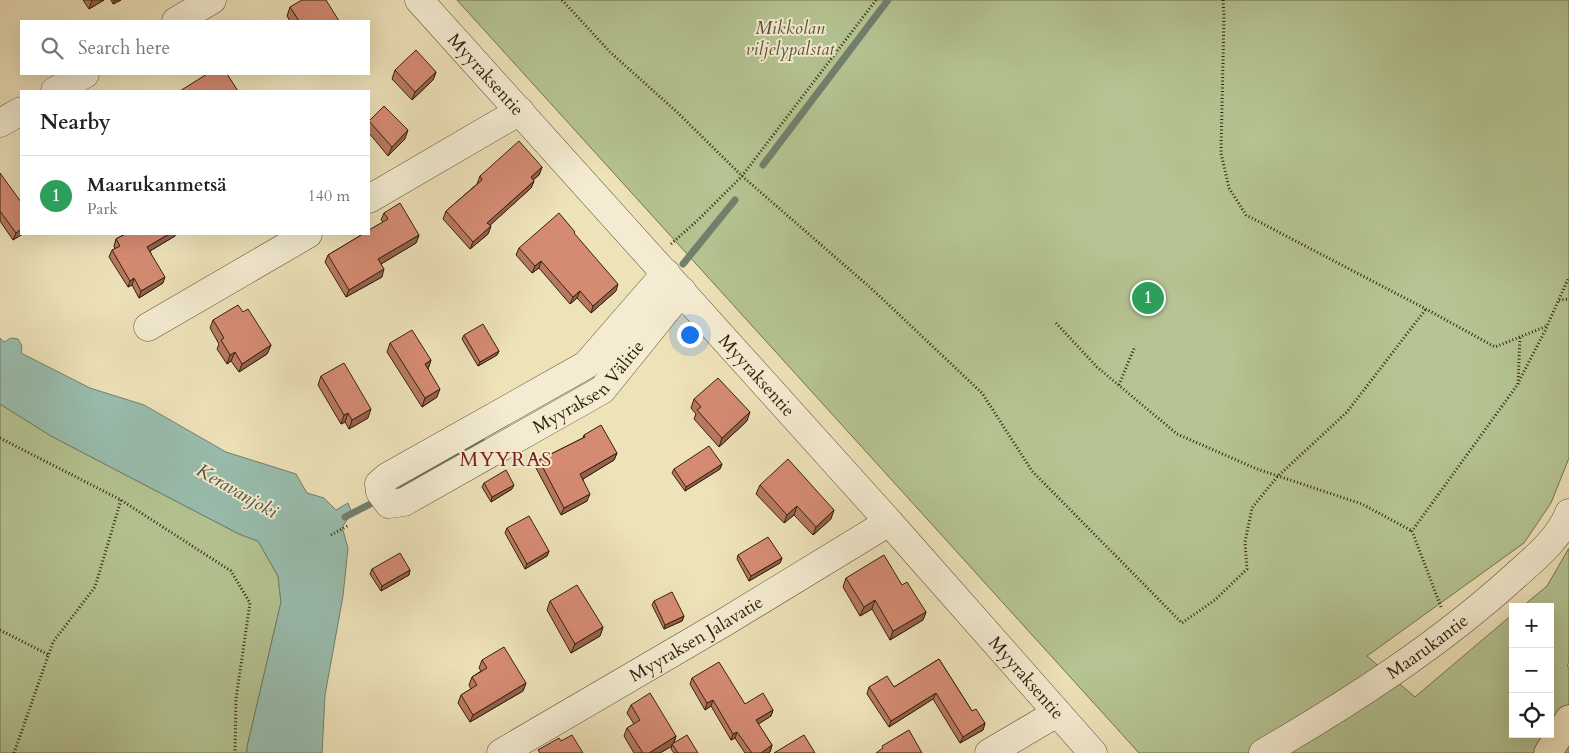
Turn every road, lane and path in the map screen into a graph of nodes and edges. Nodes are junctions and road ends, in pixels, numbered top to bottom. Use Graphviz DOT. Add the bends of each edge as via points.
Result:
graph roads {
  1 [pos="212,0"];
  2 [pos="419,0"];
  3 [pos="562,0"];
  4 [pos="876,0"];
  5 [pos="1223,0"];
  6 [pos="178,20"];
  7 [pos="83,75"];
  8 [pos="57,90"];
  9 [pos="520,111"];
  10 [pos="20,112"];
  11 [pos="0,123"];
  12 [pos="742,176"];
  13 [pos="370,198"];
  14 [pos="306,235"];
  15 [pos="668,275"];
  16 [pos="1569,277"];
  17 [pos="1559,300"];
  18 [pos="1569,300"];
  19 [pos="1426,309"];
  20 [pos="1056,323"];
  21 [pos="1547,326"];
  22 [pos="148,327"];
  23 [pos="1520,337"];
  24 [pos="1135,346"];
  25 [pos="1518,384"];
  26 [pos="1119,385"];
  27 [pos="0,438"];
  28 [pos="1277,477"];
  29 [pos="121,500"];
  30 [pos="1569,513"];
  31 [pos="889,522"];
  32 [pos="349,526"];
  33 [pos="1412,531"];
  34 [pos="331,535"];
  35 [pos="0,630"];
  36 [pos="1450,631"];
  37 [pos="49,655"];
  38 [pos="1057,713"];
  39 [pos="1569,719"];
  40 [pos="14,753"];
  41 [pos="235,753"];
  42 [pos="501,753"];
  43 [pos="989,753"];
  44 [pos="1092,753"];
  45 [pos="1263,753"];
  46 [pos="1548,753"];
  1 -- 6 [label="street"];
  2 -- 9 [label="street, Myyraksentie"];
  3 -- 12 [label="path" via="610,52"];
  4 -- 12 [label="path"];
  5 -- 19 [label="path" via="1221,153 1228,188 1246,215"];
  7 -- 8 [label="street"];
  9 -- 13 [label="street"];
  9 -- 15 [label="street, Myyraksentie"];
  10 -- 11 [label="street"];
  12 -- 15 [label="path" via="669,246"];
  12 -- 28 [label="path" via="873,290 982,393 1032,471 1182,623 1215,600 1247,569 1245,542 1252,508"];
  14 -- 22 [label="street"];
  15 -- 15 [label="street, Myyraksen Välitie" via="586,364 387,477 379,484 380,492 389,504 404,502 602,390"];
  15 -- 31 [label="street, Myyraksentie"];
  16 -- 17 [label="path"];
  17 -- 18 [label="path"];
  17 -- 21 [label="path"];
  19 -- 23 [label="path" via="1495,347"];
  19 -- 28 [label="path" via="1346,412"];
  20 -- 26 [label="path" via="1097,367"];
  21 -- 23 [label="path"];
  21 -- 25 [label="path"];
  23 -- 25 [label="path"];
  24 -- 26 [label="path"];
  25 -- 33 [label="path"];
  26 -- 28 [label="path" via="1177,434"];
  27 -- 29 [label="path"];
  28 -- 33 [label="path" via="1362,504"];
  29 -- 37 [label="path" via="95,587 53,642"];
  29 -- 41 [label="path" via="231,571 250,603 236,699"];
  30 -- 36 [label="street, Maarukantie" via="1566,522 1544,550"];
  31 -- 38 [label="street, Myyraksentie"];
  31 -- 42 [label="street, Myyraksen Jalavatie"];
  32 -- 34 [label="path"];
  33 -- 36 [label="path"];
  35 -- 37 [label="path"];
  36 -- 45 [label="street, Maarukantie" via="1324,717"];
  37 -- 40 [label="path"];
  38 -- 43 [label="street"];
  38 -- 44 [label="street, Myyraksentie"];
  39 -- 46 [label="highway"];
}
